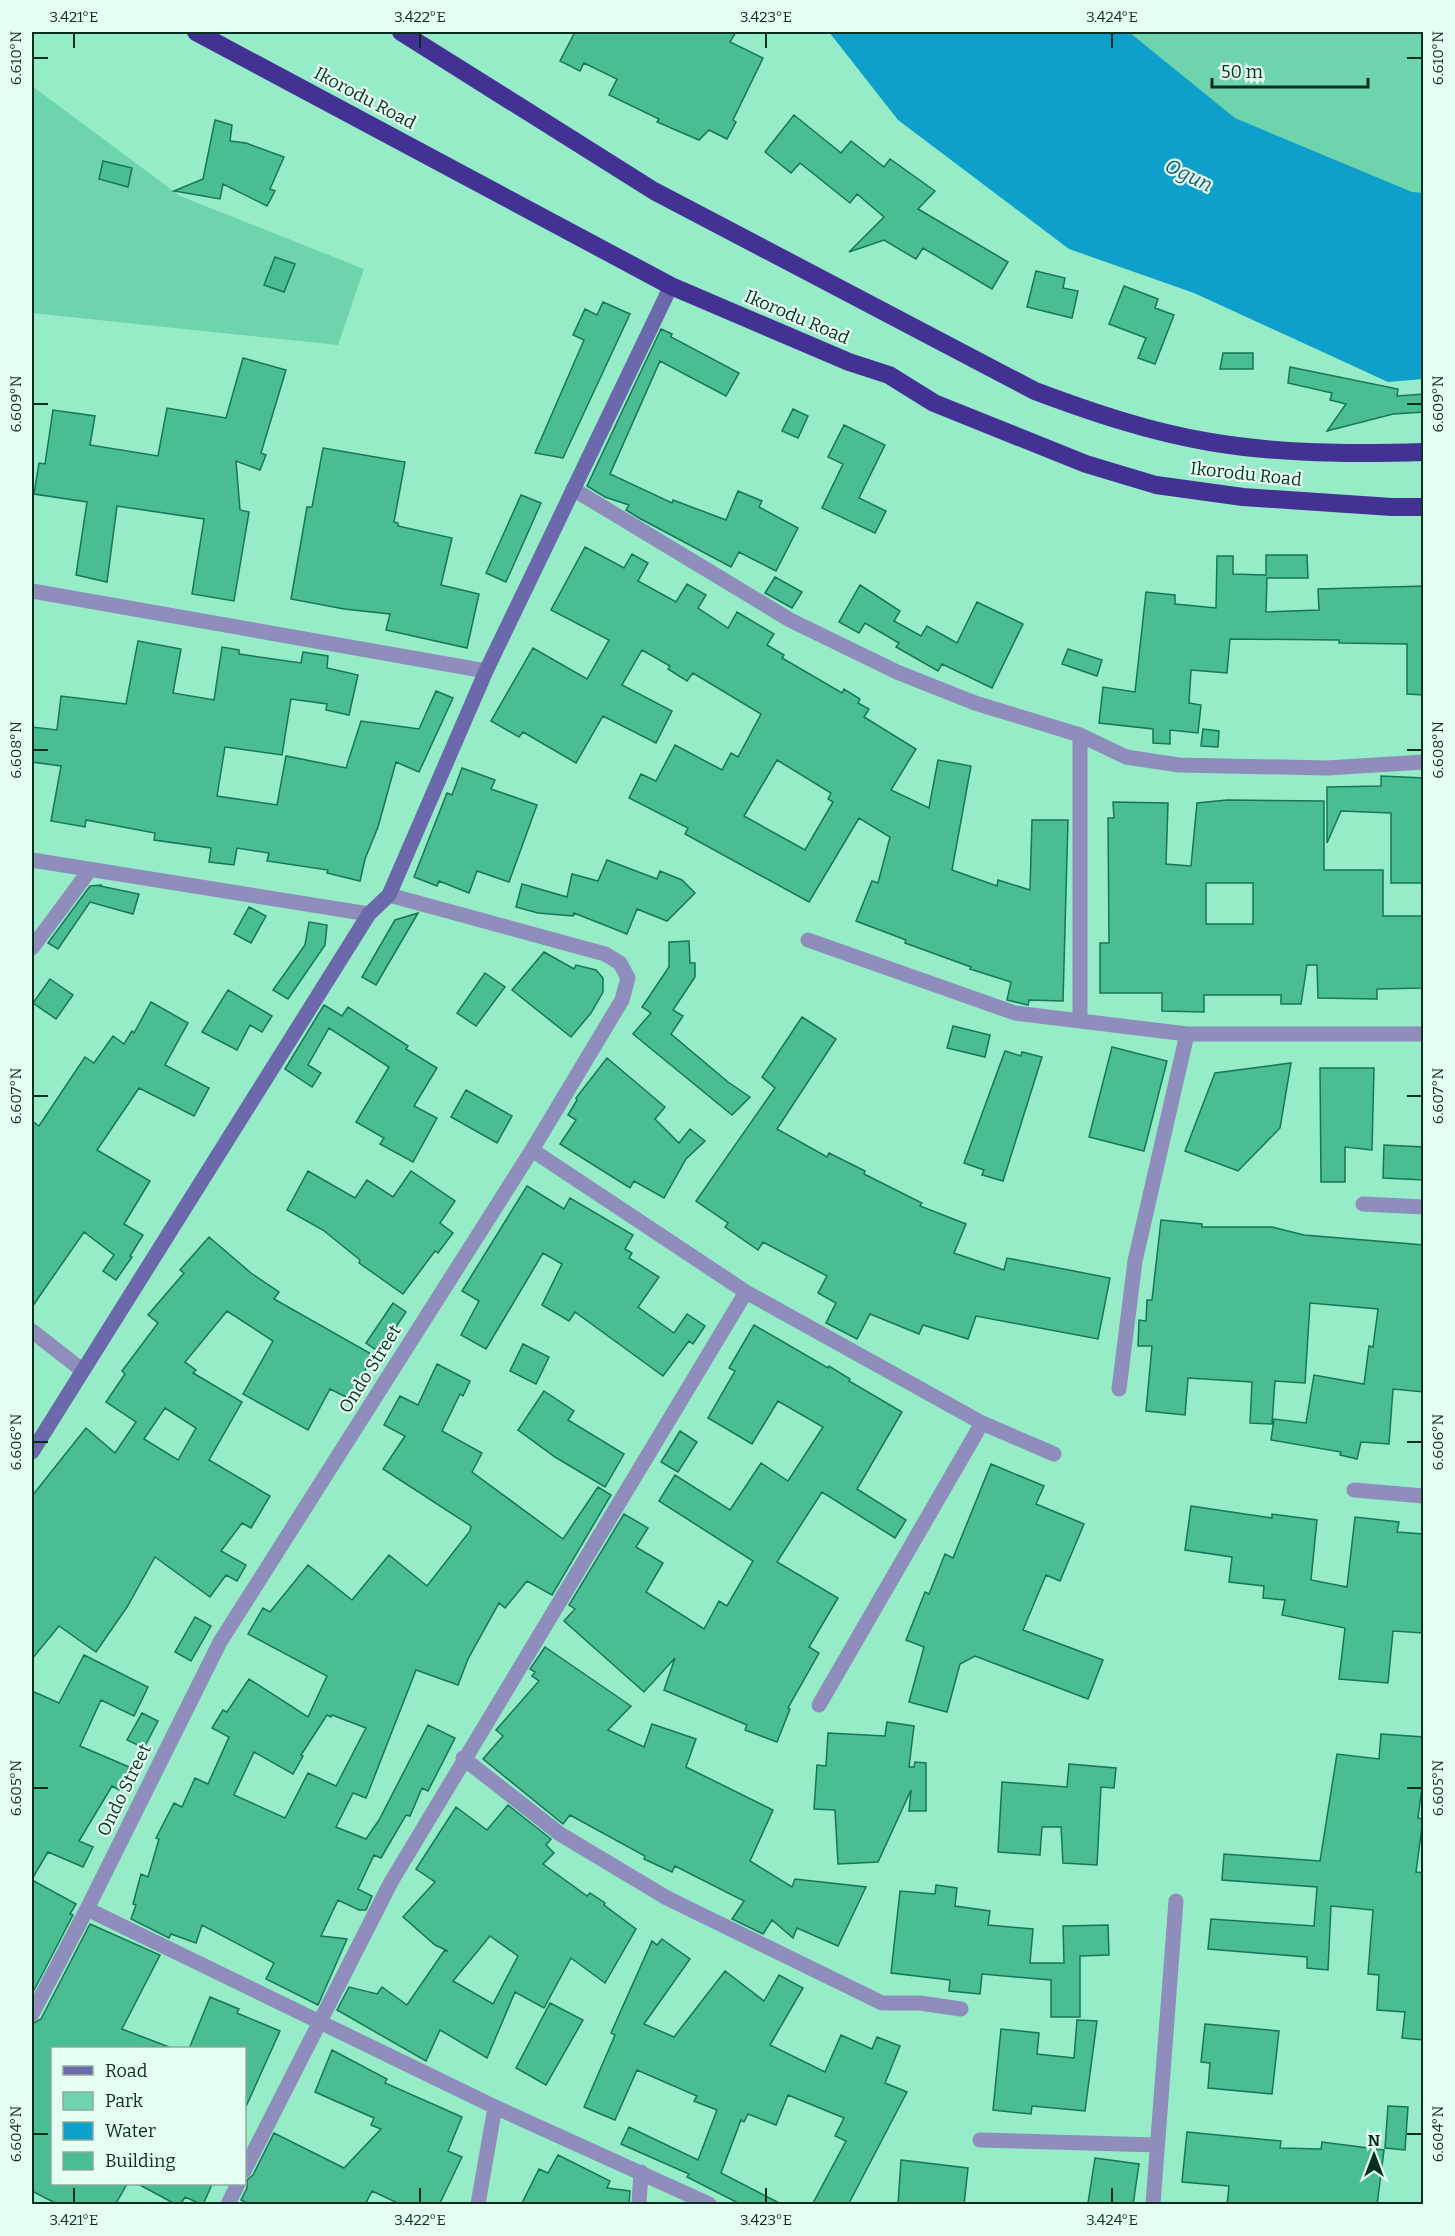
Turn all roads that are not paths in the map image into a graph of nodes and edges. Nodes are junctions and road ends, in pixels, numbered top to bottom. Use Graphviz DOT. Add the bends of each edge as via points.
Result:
graph roads {
  1 [pos="196,32"];
  2 [pos="401,32"];
  3 [pos="671,286"];
  4 [pos="1424,452"];
  5 [pos="573,489"];
  6 [pos="1424,507"];
  7 [pos="32,591"];
  8 [pos="486,671"];
  9 [pos="1080,735"];
  10 [pos="1424,762"];
  11 [pos="32,860"];
  12 [pos="89,871"];
  13 [pos="389,895"];
  14 [pos="369,914"];
  15 [pos="808,939"];
  16 [pos="32,948"];
  17 [pos="1080,1019"];
  18 [pos="1186,1034"];
  19 [pos="1424,1034"];
  20 [pos="532,1150"];
  21 [pos="1363,1204"];
  22 [pos="1424,1207"];
  23 [pos="746,1292"];
  24 [pos="32,1331"];
  25 [pos="82,1370"];
  26 [pos="1119,1389"];
  27 [pos="982,1423"];
  28 [pos="32,1452"];
  29 [pos="1054,1454"];
  30 [pos="1354,1490"];
  31 [pos="1424,1496"];
  32 [pos="819,1705"];
  33 [pos="464,1758"];
  34 [pos="1176,1901"];
  35 [pos="87,1909"];
  36 [pos="961,2009"];
  37 [pos="32,2014"];
  38 [pos="320,2020"];
  39 [pos="495,2107"];
  40 [pos="980,2140"];
  41 [pos="1157,2145"];
  42 [pos="246,2167"];
  43 [pos="641,2172"];
  44 [pos="238,2185"];
  45 [pos="228,2205"];
  46 [pos="478,2205"];
  47 [pos="639,2205"];
  48 [pos="709,2205"];
  49 [pos="1153,2205"];
  1 -- 3 [label="highway, Ikorodu Road"];
  2 -- 4 [label="highway, Ikorodu Road" via="654,191 1035,391 1087,410 1209,442 1285,451"];
  3 -- 5 [label="street"];
  3 -- 6 [label="highway, Ikorodu Road" via="849,362 889,375 934,403 1086,464 1146,482 1243,497"];
  5 -- 8 [label="street"];
  5 -- 9 [label="street" via="790,620 897,672 975,703"];
  7 -- 8 [label="street"];
  8 -- 13 [label="street"];
  9 -- 10 [label="street" via="1126,757 1179,765 1327,768"];
  9 -- 17 [label="street"];
  11 -- 12 [label="street"];
  12 -- 14 [label="street"];
  12 -- 16 [label="street"];
  13 -- 14 [label="street"];
  13 -- 20 [label="street, Ondo Street" via="605,954 620,963 628,978 622,1000"];
  14 -- 25 [label="street"];
  15 -- 17 [label="street" via="1015,1013"];
  17 -- 18 [label="street"];
  18 -- 19 [label="street"];
  18 -- 26 [label="street" via="1135,1261"];
  20 -- 23 [label="street"];
  20 -- 35 [label="street, Ondo Street" via="219,1642"];
  21 -- 22 [label="street"];
  23 -- 27 [label="street"];
  23 -- 33 [label="street"];
  24 -- 25 [label="street"];
  25 -- 28 [label="street"];
  27 -- 29 [label="street"];
  27 -- 32 [label="street"];
  30 -- 31 [label="street"];
  33 -- 36 [label="street" via="560,1834 667,1898 882,2003"];
  33 -- 38 [label="street" via="392,1882"];
  34 -- 41 [label="street"];
  35 -- 37 [label="street, Ondo Street"];
  35 -- 38 [label="street"];
  38 -- 39 [label="street"];
  38 -- 42 [label="street"];
  39 -- 43 [label="street"];
  39 -- 46 [label="street"];
  40 -- 41 [label="street"];
  41 -- 49 [label="street"];
  43 -- 47 [label="street"];
  43 -- 48 [label="street"];
  44 -- 45 [label="street"];
}
